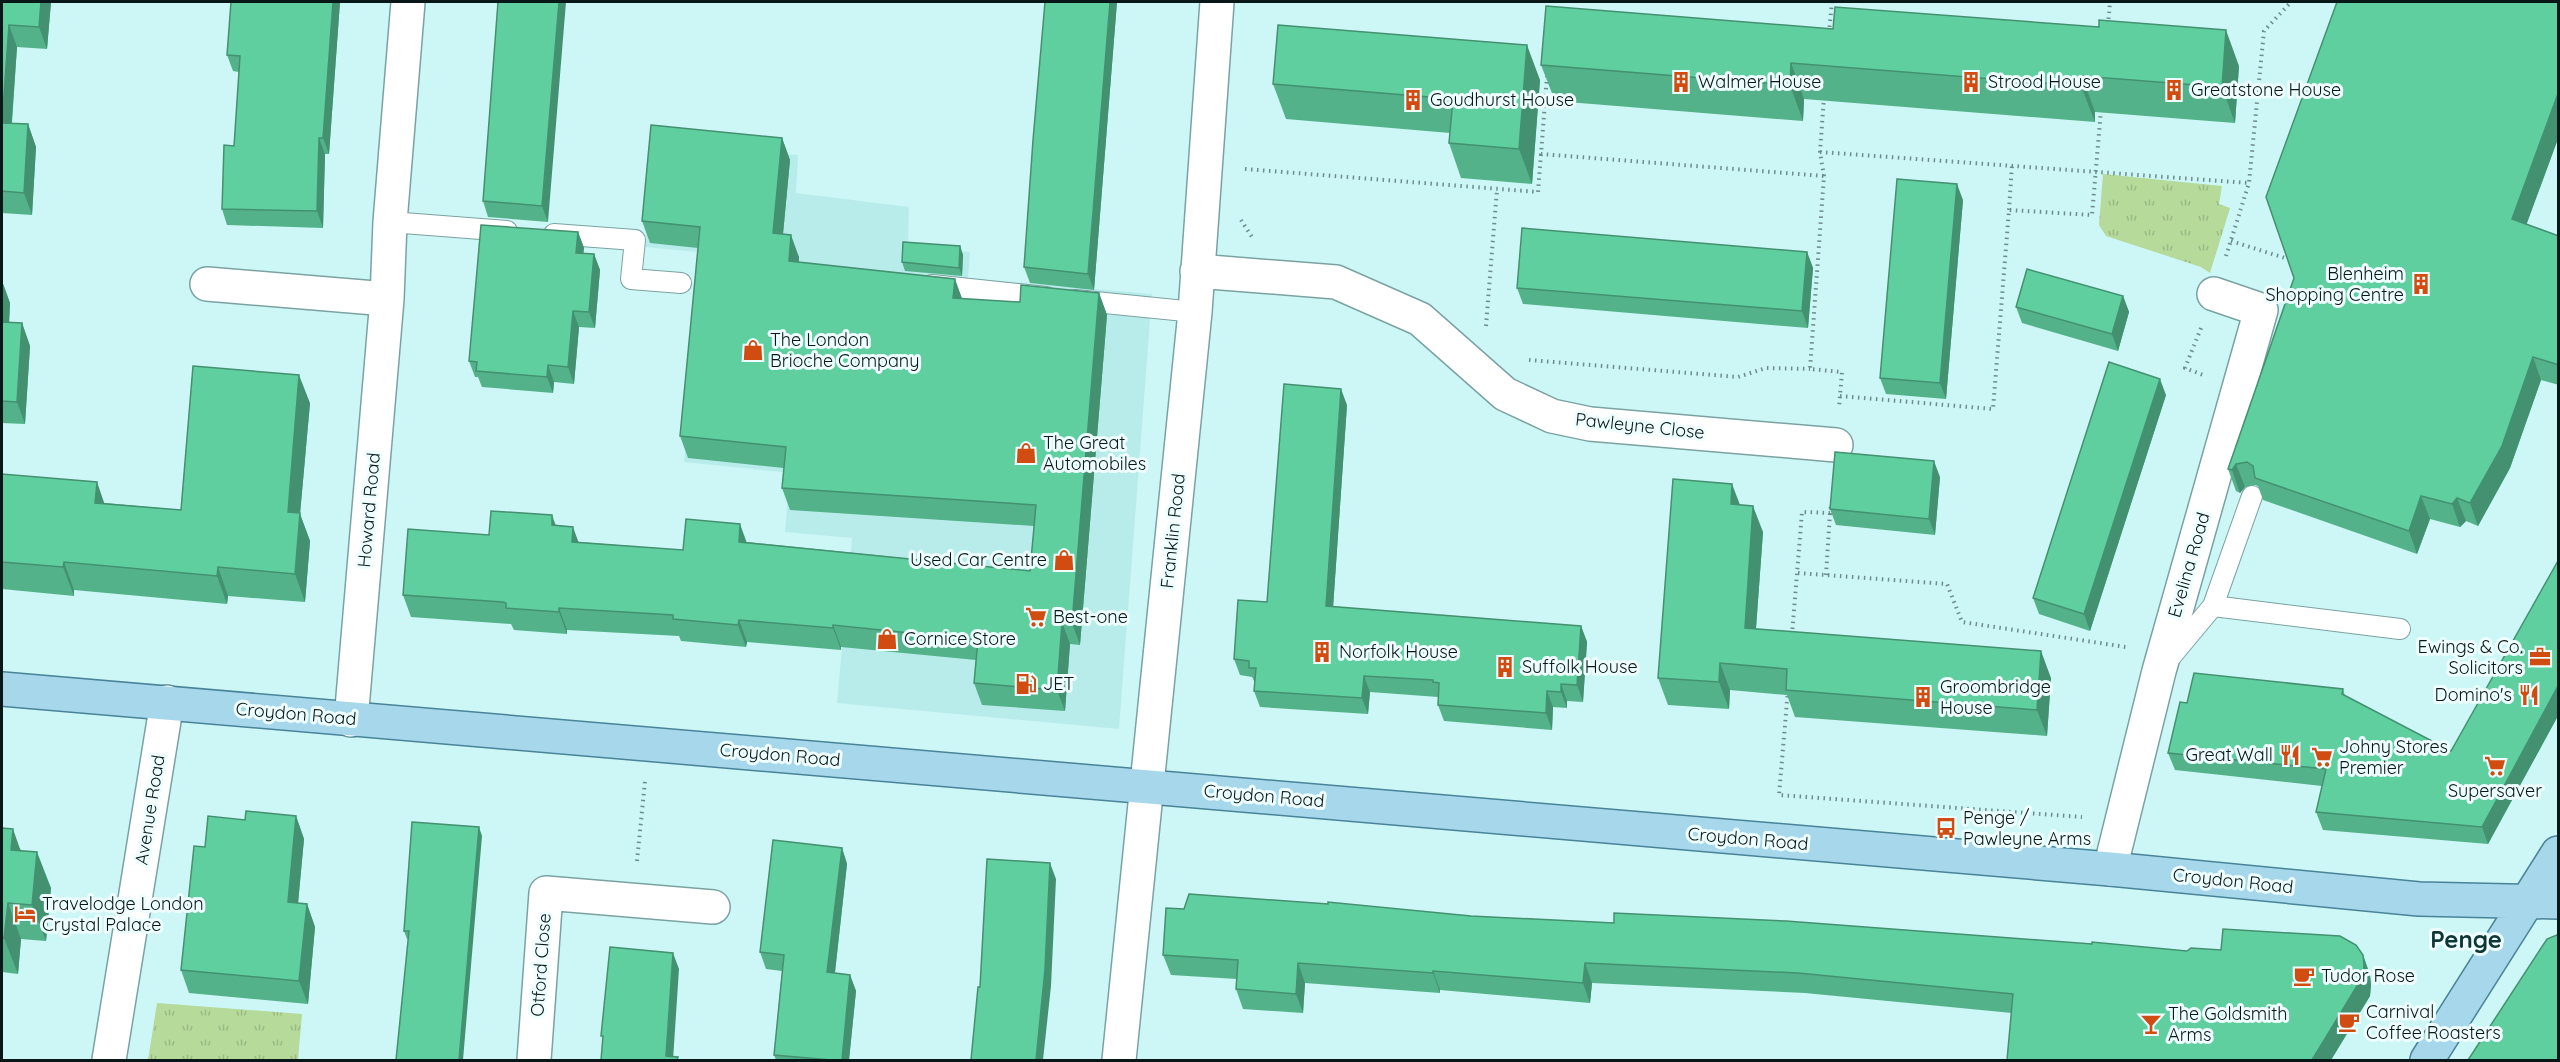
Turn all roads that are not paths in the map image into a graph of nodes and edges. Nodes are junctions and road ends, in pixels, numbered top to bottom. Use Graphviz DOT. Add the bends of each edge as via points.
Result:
graph roads {
  1 [pos="408,2"];
  2 [pos="1217,2"];
  3 [pos="390,222"];
  4 [pos="1197,271"];
  5 [pos="681,283"];
  6 [pos="207,284"];
  7 [pos="918,284"];
  8 [pos="2214,294"];
  9 [pos="387,299"];
  10 [pos="1195,312"];
  11 [pos="1836,445"];
  12 [pos="2252,496"];
  13 [pos="2213,606"];
  14 [pos="2400,629"];
  15 [pos="2159,671"];
  16 [pos="2,689"];
  17 [pos="167,702"];
  18 [pos="351,720"];
  19 [pos="1146,786"];
  20 [pos="2559,854"];
  21 [pos="2110,869"];
  22 [pos="2543,902"];
  23 [pos="713,907"];
  24 [pos="110,1060"];
  25 [pos="534,1060"];
  26 [pos="1119,1060"];
  27 [pos="2427,1060"];
  1 -- 3 [label="street, Howard Road"];
  2 -- 4 [label="street, Franklin Road"];
  3 -- 5 [label="lane" via="634,240 631,279"];
  3 -- 9 [label="street, Howard Road"];
  4 -- 10 [label="street, Franklin Road"];
  4 -- 11 [label="street, Pawleyne Close" via="1336,282 1420,319 1505,394 1552,416 1590,424"];
  6 -- 9 [label="street"];
  7 -- 10 [label="lane"];
  8 -- 15 [label="street, Evelina Road" via="2261,310"];
  9 -- 18 [label="street, Howard Road"];
  10 -- 19 [label="street, Franklin Road"];
  12 -- 13 [label="lane"];
  13 -- 14 [label="lane"];
  13 -- 15 [label="lane"];
  15 -- 21 [label="street, Evelina Road"];
  16 -- 17 [label="main road, Croydon Road"];
  17 -- 18 [label="main road, Croydon Road"];
  17 -- 24 [label="street, Avenue Road"];
  18 -- 19 [label="main road, Croydon Road"];
  19 -- 21 [label="main road, Croydon Road"];
  19 -- 26 [label="street, Franklin Road"];
  20 -- 22 [label="main road"];
  21 -- 22 [label="main road, Croydon Road" via="2419,899"];
  22 -- 27 [label="main road"];
  23 -- 25 [label="street, Otford Close" via="546,893"];
}
